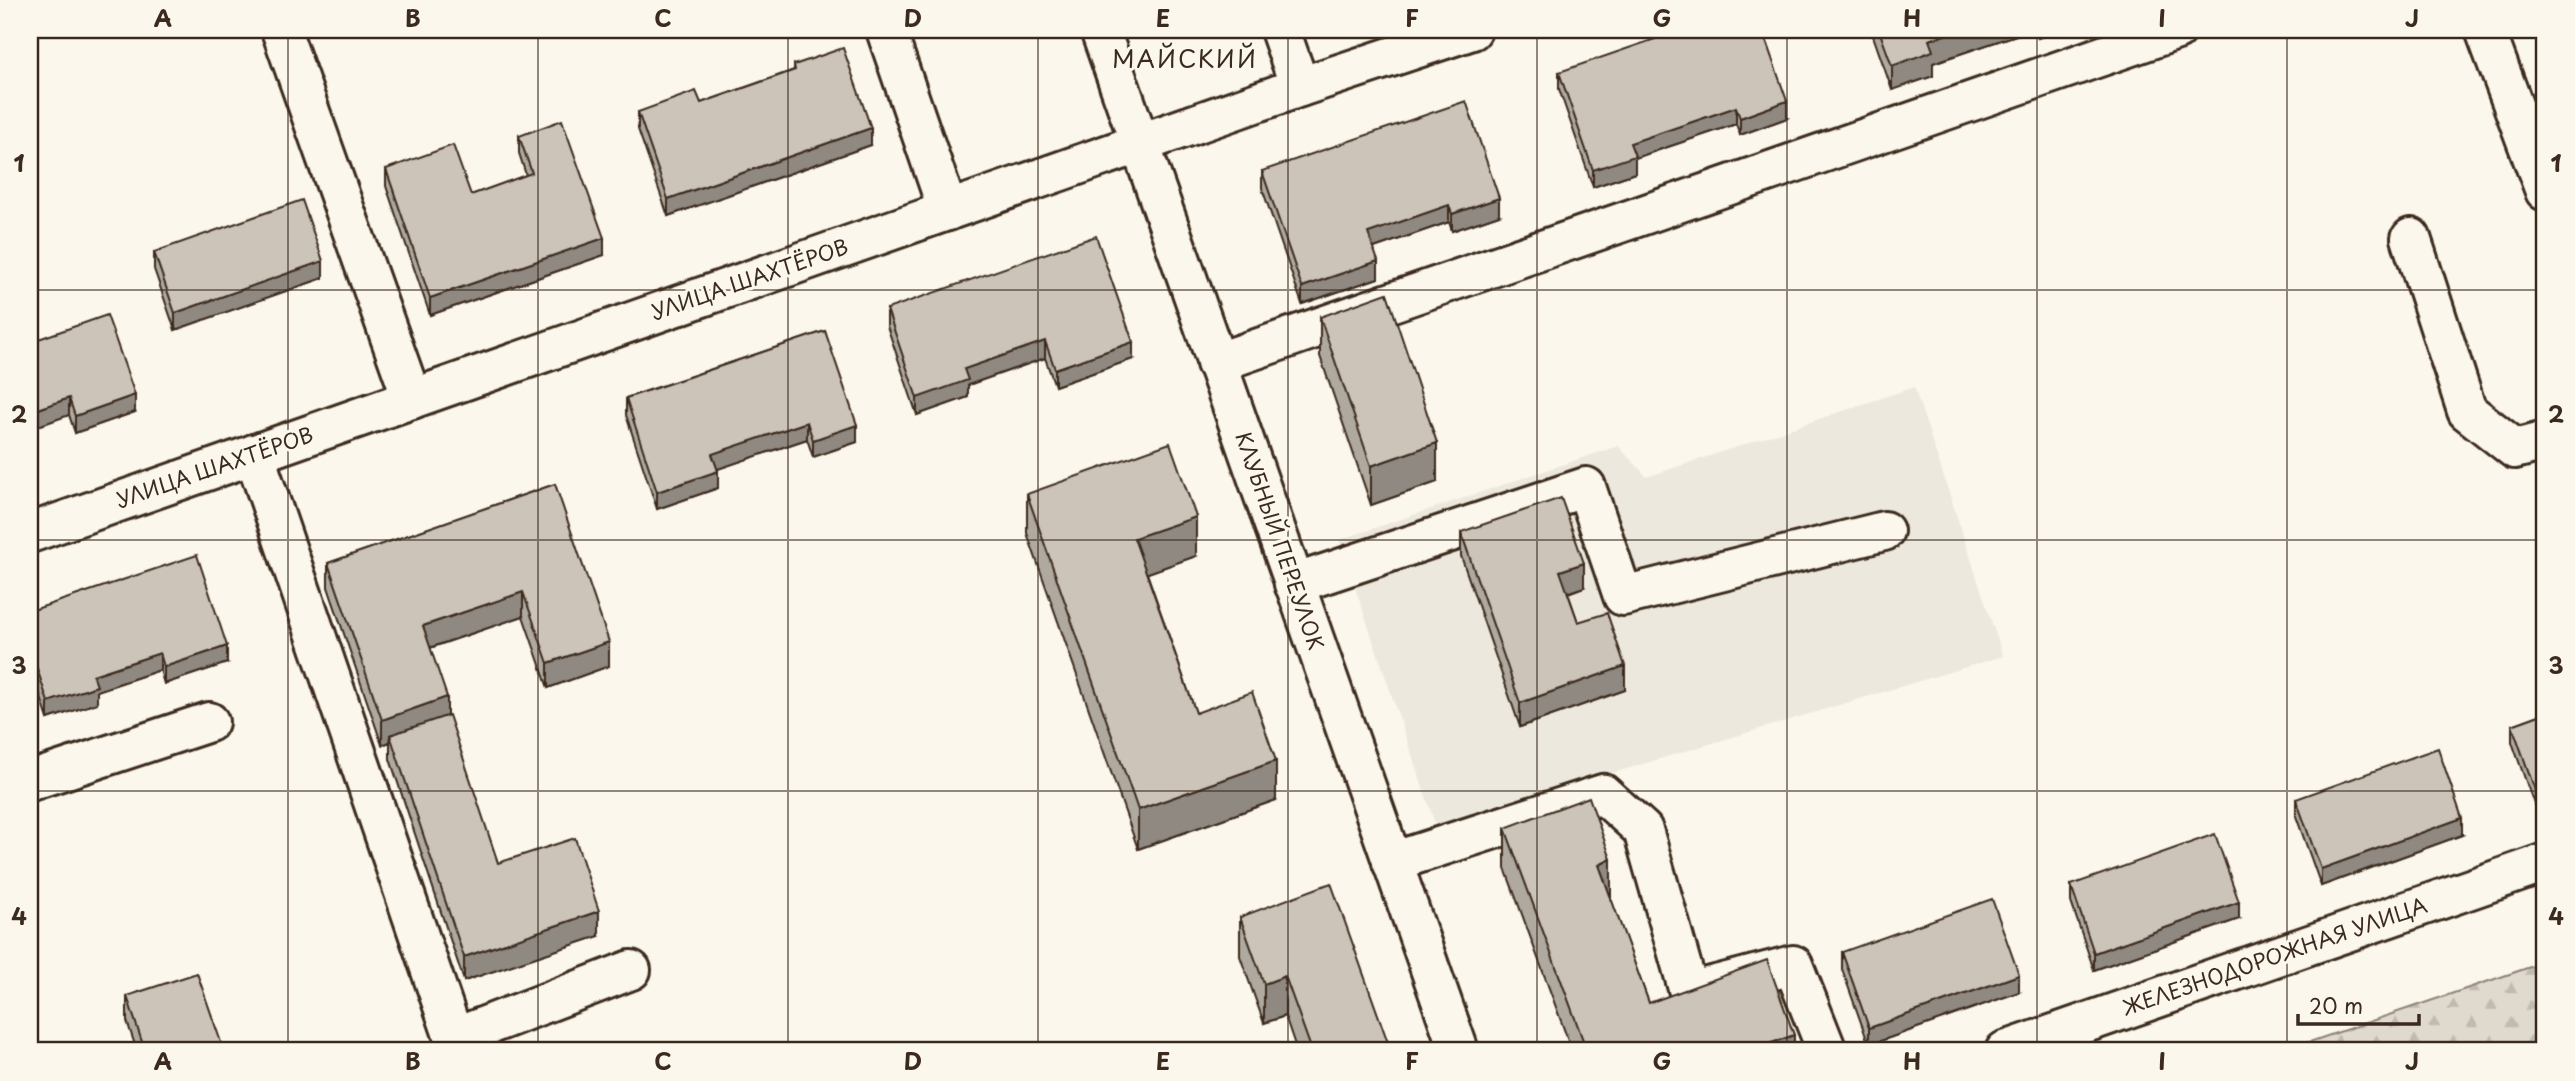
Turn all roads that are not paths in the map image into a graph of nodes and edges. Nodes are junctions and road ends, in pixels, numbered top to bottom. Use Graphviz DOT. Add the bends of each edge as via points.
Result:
graph roads {
  1 [pos="281,30"];
  2 [pos="886,30"];
  3 [pos="1100,30"];
  4 [pos="1280,30"];
  5 [pos="1472,30"];
  6 [pos="2177,30"];
  7 [pos="2485,30"];
  8 [pos="1300,87"];
  9 [pos="1139,145"];
  10 [pos="2545,191"];
  11 [pos="948,211"];
  12 [pos="2411,238"];
  13 [pos="1216,363"];
  14 [pos="412,399"];
  15 [pos="2545,441"];
  16 [pos="254,454"];
  17 [pos="1884,531"];
  18 [pos="30,533"];
  19 [pos="1294,584"];
  20 [pos="209,722"];
  21 [pos="30,780"];
  22 [pos="1392,862"];
  23 [pos="2545,863"];
  24 [pos="631,970"];
  25 [pos="1459,1051"];
  26 [pos="1827,1051"];
  27 [pos="2004,1051"];
  1 -- 14 [label="street"];
  2 -- 11 [label="street"];
  3 -- 9 [label="street, КЛУБНЫЙ ПЕРЕУЛОК"];
  4 -- 8 [label="street"];
  5 -- 8 [label="street, УЛИЦА ШАХТЁРОВ"];
  6 -- 13 [label="street"];
  7 -- 10 [label="street"];
  8 -- 9 [label="street, УЛИЦА ШАХТЁРОВ"];
  9 -- 11 [label="street, УЛИЦА ШАХТЁРОВ"];
  9 -- 13 [label="street, КЛУБНЫЙ ПЕРЕУЛОК"];
  11 -- 14 [label="street, УЛИЦА ШАХТЁРОВ"];
  12 -- 15 [label="street" via="2467,411 2515,449"];
  13 -- 19 [label="street, КЛУБНЫЙ ПЕРЕУЛОК"];
  14 -- 16 [label="street, УЛИЦА ШАХТЁРОВ"];
  16 -- 18 [label="street, УЛИЦА ШАХТЁРОВ"];
  16 -- 24 [label="street" via="454,1038"];
  17 -- 19 [label="street" via="1623,596 1586,487"];
  19 -- 22 [label="street, КЛУБНЫЙ ПЕРЕУЛОК"];
  20 -- 21 [label="street"];
  22 -- 25 [label="street, КЛУБНЫЙ ПЕРЕУЛОК"];
  22 -- 26 [label="street" via="1603,794 1643,830 1689,992 1793,965"];
  23 -- 27 [label="street, ЖЕЛЕЗНОДОРОЖНАЯ УЛИЦА"];
}
